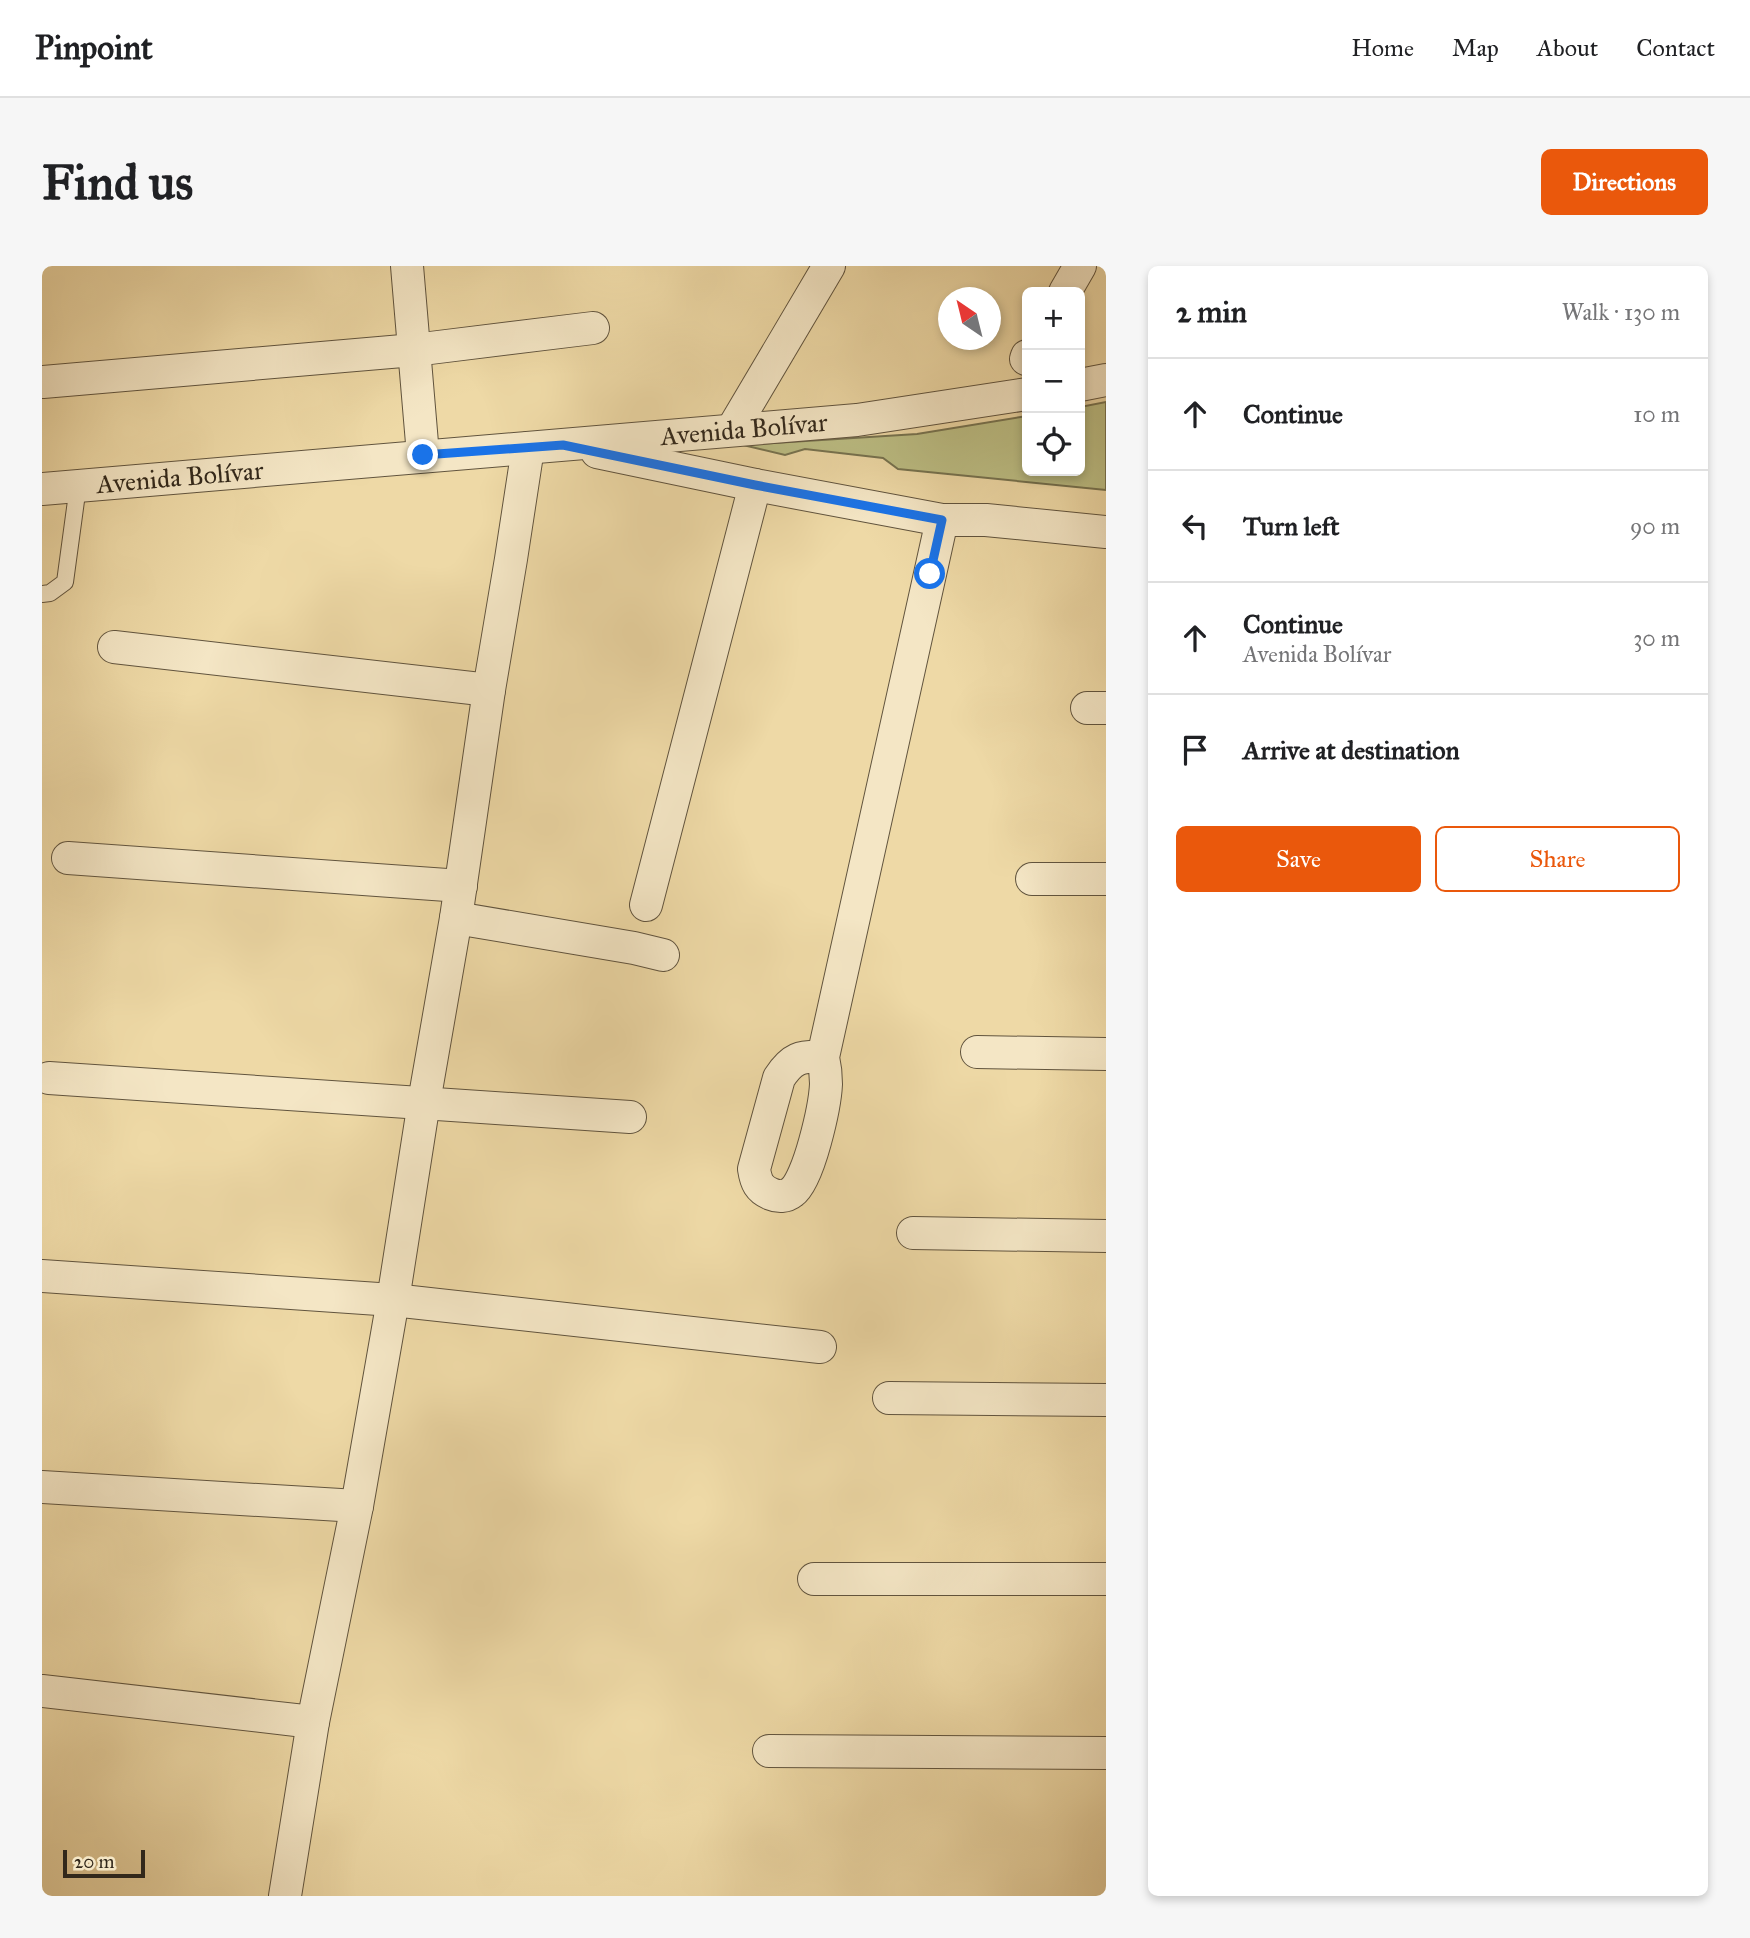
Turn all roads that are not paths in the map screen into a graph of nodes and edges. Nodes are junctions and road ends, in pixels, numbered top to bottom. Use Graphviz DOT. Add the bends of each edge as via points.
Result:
graph roads {
  1 [pos="407,266"];
  2 [pos="829,266"];
  3 [pos="1080,266"];
  4 [pos="1068,287"];
  5 [pos="593,328"];
  6 [pos="414,350"];
  7 [pos="1106,380"];
  8 [pos="43,382"];
  9 [pos="1085,384"];
  10 [pos="1022,395"];
  11 [pos="732,430"];
  12 [pos="563,445"];
  13 [pos="528,448"];
  14 [pos="423,455"];
  15 [pos="755,485"];
  16 [pos="78,486"];
  17 [pos="42,489"];
  18 [pos="942,520"];
  19 [pos="1106,532"];
  20 [pos="42,594"];
  21 [pos="114,647"];
  22 [pos="489,690"];
  23 [pos="68,858"];
  24 [pos="1032,879"];
  25 [pos="1106,879"];
  26 [pos="461,886"];
  27 [pos="646,905"];
  28 [pos="456,918"];
  29 [pos="663,955"];
  30 [pos="977,1052"];
  31 [pos="1106,1054"];
  32 [pos="823,1057"];
  33 [pos="49,1078"];
  34 [pos="424,1102"];
  35 [pos="629,1117"];
  36 [pos="913,1233"];
  37 [pos="1106,1236"];
  38 [pos="42,1276"];
  39 [pos="393,1300"];
  40 [pos="820,1347"];
  41 [pos="889,1398"];
  42 [pos="1106,1401"];
  43 [pos="42,1487"];
  44 [pos="357,1506"];
  45 [pos="814,1579"];
  46 [pos="1106,1580"];
  47 [pos="42,1691"];
  48 [pos="313,1722"];
  49 [pos="769,1751"];
  50 [pos="1106,1753"];
  51 [pos="285,1896"];
  1 -- 6 [label="street"];
  2 -- 11 [label="street"];
  3 -- 4 [label="street"];
  5 -- 6 [label="street"];
  6 -- 8 [label="street"];
  6 -- 14 [label="street"];
  7 -- 9 [label="street"];
  10 -- 11 [label="street, Avenida Bolívar" via="857,420"];
  11 -- 12 [label="street, Avenida Bolívar"];
  12 -- 13 [label="street, Avenida Bolívar"];
  12 -- 15 [label="street"];
  13 -- 14 [label="street, Avenida Bolívar"];
  13 -- 22 [label="street"];
  14 -- 16 [label="street, Avenida Bolívar"];
  15 -- 18 [label="street"];
  15 -- 27 [label="street"];
  16 -- 17 [label="street, Avenida Bolívar"];
  16 -- 20 [label="lane" via="65,582"];
  18 -- 19 [label="street"];
  18 -- 32 [label="street"];
  21 -- 22 [label="street"];
  22 -- 26 [label="street"];
  23 -- 26 [label="street"];
  24 -- 25 [label="street"];
  26 -- 28 [label="street"];
  28 -- 29 [label="street"];
  28 -- 34 [label="street"];
  30 -- 31 [label="street"];
  33 -- 34 [label="street"];
  34 -- 35 [label="street"];
  34 -- 39 [label="street"];
  36 -- 37 [label="street"];
  38 -- 39 [label="street"];
  39 -- 40 [label="street"];
  39 -- 44 [label="street"];
  41 -- 42 [label="street"];
  43 -- 44 [label="street"];
  44 -- 48 [label="street"];
  45 -- 46 [label="street"];
  47 -- 48 [label="street"];
  48 -- 51 [label="street"];
  49 -- 50 [label="street"];
}
